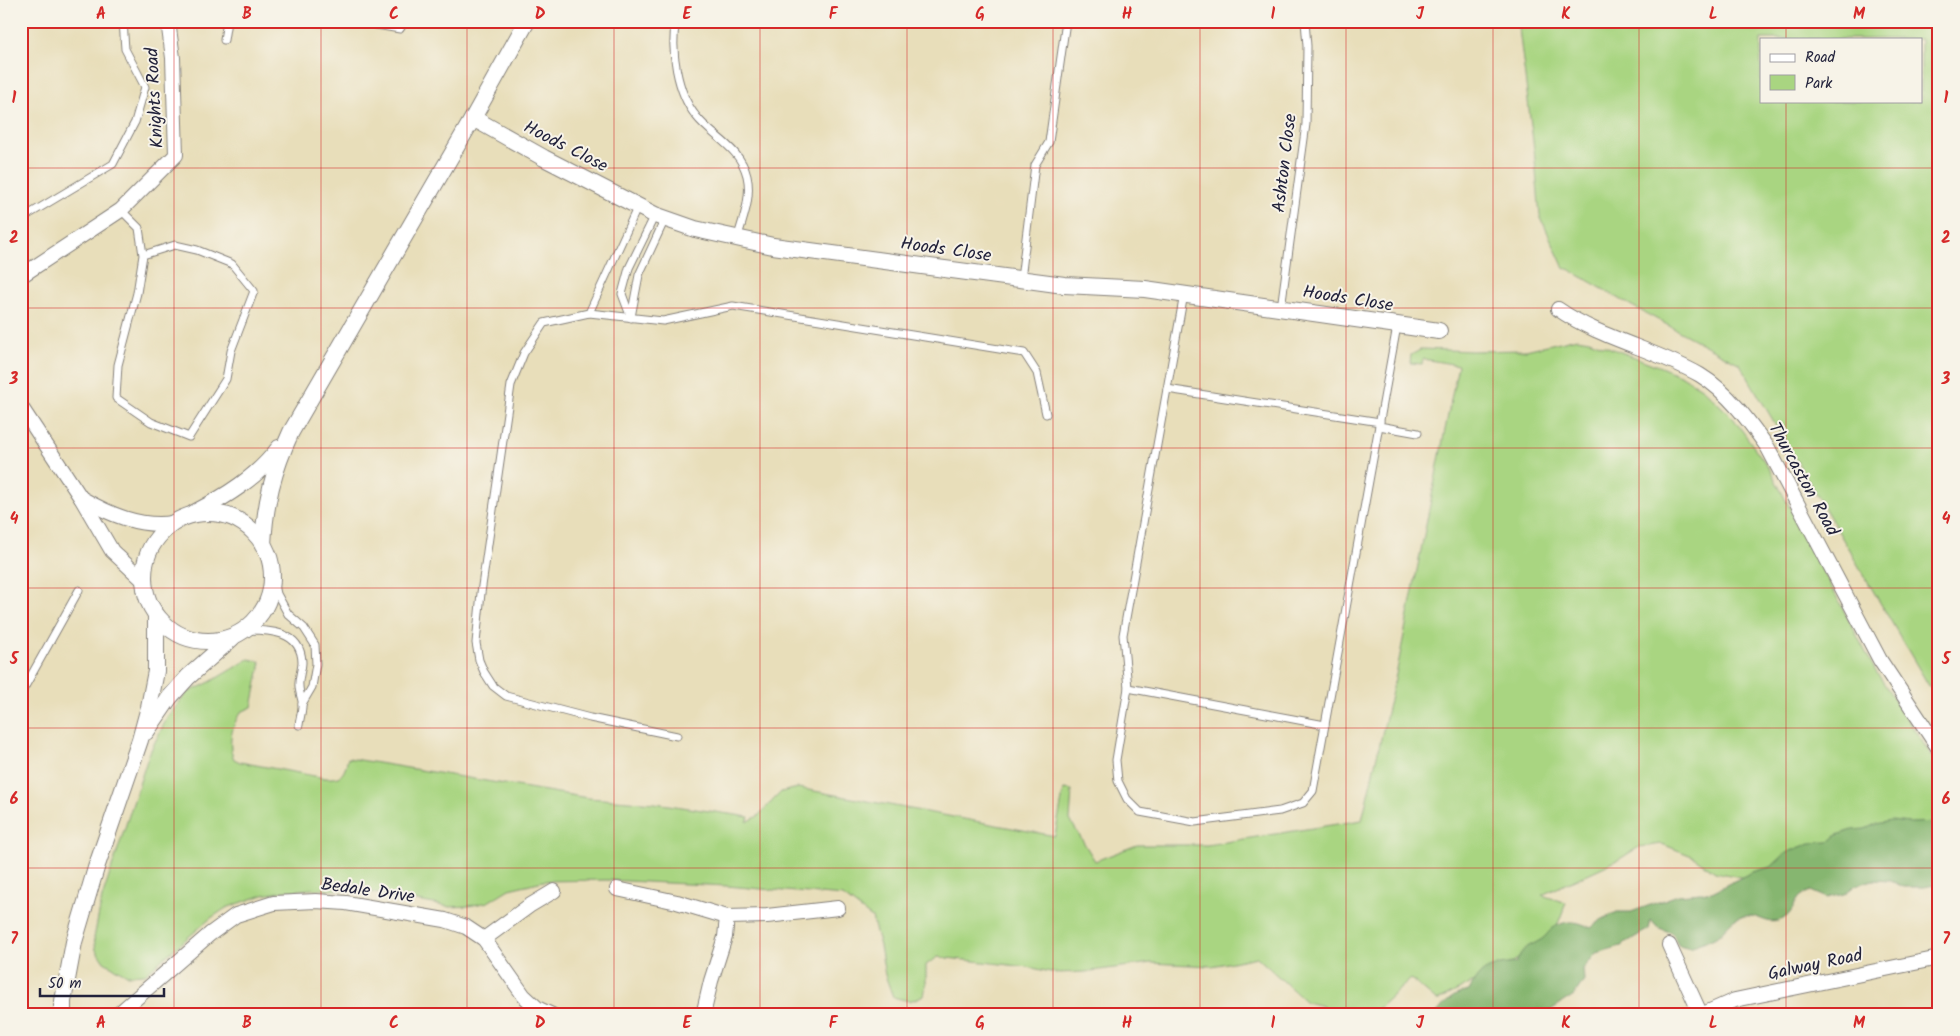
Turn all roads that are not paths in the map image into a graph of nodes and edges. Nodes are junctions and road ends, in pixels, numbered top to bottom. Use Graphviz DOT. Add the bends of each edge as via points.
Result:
graph roads {
  1 [pos="123,21"];
  2 [pos="168,21"];
  3 [pos="227,21"];
  4 [pos="353,21"];
  5 [pos="405,21"];
  6 [pos="527,21"];
  7 [pos="676,21"];
  8 [pos="1066,21"];
  9 [pos="1306,21"];
  10 [pos="224,40"];
  11 [pos="473,118"];
  12 [pos="639,206"];
  13 [pos="121,210"];
  14 [pos="660,217"];
  15 [pos="21,219"];
  16 [pos="737,239"];
  17 [pos="144,255"];
  18 [pos="21,276"];
  19 [pos="1021,279"];
  20 [pos="1184,294"];
  21 [pos="1281,308"];
  22 [pos="1558,309"];
  23 [pos="589,313"];
  24 [pos="631,318"];
  25 [pos="1397,326"];
  26 [pos="1439,331"];
  27 [pos="1167,389"];
  28 [pos="21,408"];
  29 [pos="1046,414"];
  30 [pos="1379,424"];
  31 [pos="291,432"];
  32 [pos="1418,433"];
  33 [pos="81,498"];
  34 [pos="179,520"];
  35 [pos="263,545"];
  36 [pos="271,566"];
  37 [pos="144,581"];
  38 [pos="79,590"];
  39 [pos="156,615"];
  40 [pos="240,632"];
  41 [pos="1128,688"];
  42 [pos="22,690"];
  43 [pos="21,699"];
  44 [pos="302,704"];
  45 [pos="299,725"];
  46 [pos="1325,725"];
  47 [pos="677,736"];
  48 [pos="140,740"];
  49 [pos="1939,749"];
  50 [pos="617,889"];
  51 [pos="554,892"];
  52 [pos="838,908"];
  53 [pos="727,918"];
  54 [pos="484,939"];
  55 [pos="1669,945"];
  56 [pos="1939,958"];
  57 [pos="63,1015"];
  58 [pos="118,1015"];
  59 [pos="552,1015"];
  60 [pos="703,1015"];
  61 [pos="1701,1015"];
  1 -- 15 [label="lane" via="125,49 145,87 135,122 113,164"];
  2 -- 13 [label="street, Knights Road" via="173,58 176,155"];
  3 -- 10 [label="lane"];
  4 -- 5 [label="lane" via="400,30"];
  6 -- 11 [label="street"];
  7 -- 16 [label="lane" via="674,49 683,93 695,116 731,147 747,176 748,202"];
  8 -- 19 [label="lane" via="1049,142 1035,164"];
  9 -- 21 [label="lane, Ashton Close" via="1306,124"];
  11 -- 12 [label="street, Hoods Close"];
  11 -- 31 [label="street"];
  12 -- 14 [label="street, Hoods Close"];
  12 -- 23 [label="lane"];
  13 -- 17 [label="lane" via="139,228"];
  13 -- 18 [label="street, Knights Road"];
  14 -- 16 [label="street, Hoods Close"];
  14 -- 24 [label="lane" via="639,275"];
  14 -- 24 [label="lane" via="629,268 622,294"];
  16 -- 19 [label="street, Hoods Close"];
  17 -- 17 [label="lane" via="175,245 197,250 232,264 254,291 231,351 226,379 189,436 151,422 116,398 118,365"];
  19 -- 20 [label="street, Hoods Close"];
  20 -- 21 [label="street, Hoods Close"];
  20 -- 27 [label="lane"];
  21 -- 25 [label="street, Hoods Close"];
  22 -- 49 [label="street, Thurcaston Road" via="1578,323 1701,376 1750,423 1768,448 1880,660"];
  23 -- 24 [label="lane"];
  23 -- 47 [label="lane" via="544,323 524,353 510,385 480,593 476,643 479,660 493,686 506,696"];
  24 -- 29 [label="lane" via="663,321 734,306 1024,353 1036,373"];
  25 -- 26 [label="street, Hoods Close"];
  25 -- 30 [label="lane"];
  27 -- 30 [label="lane"];
  27 -- 41 [label="lane" via="1123,635"];
  28 -- 33 [label="street"];
  30 -- 32 [label="lane"];
  30 -- 46 [label="lane"];
  31 -- 34 [label="street" via="252,477 218,500"];
  31 -- 35 [label="street" via="269,493"];
  33 -- 34 [label="street" via="100,509 140,522"];
  33 -- 37 [label="street" via="112,551"];
  34 -- 35 [label="street" via="202,513 220,514 237,520"];
  34 -- 37 [label="street" via="160,534 151,548 145,564"];
  35 -- 36 [label="street"];
  36 -- 40 [label="street" via="272,584 267,602 258,617"];
  36 -- 44 [label="lane" via="277,594 288,614 304,628 315,645 312,687"];
  37 -- 39 [label="street"];
  38 -- 42 [label="lane"];
  39 -- 40 [label="street" via="172,630 192,639 214,641"];
  39 -- 48 [label="street" via="156,671"];
  40 -- 44 [label="lane" via="268,630 290,637 298,646 302,662 298,685"];
  40 -- 48 [label="street" via="170,697"];
  41 -- 46 [label="lane"];
  41 -- 46 [label="lane" via="1116,760 1118,781 1127,799 1140,812 1195,822 1280,811 1303,803 1313,792"];
  42 -- 43 [label="lane"];
  44 -- 45 [label="lane"];
  48 -- 57 [label="street" via="80,924 63,1001"];
  50 -- 53 [label="street"];
  51 -- 54 [label="street"];
  52 -- 53 [label="street"];
  53 -- 60 [label="street" via="725,937"];
  54 -- 58 [label="street, Bedale Drive" via="466,927 445,920 346,903 274,903 236,915"];
  54 -- 59 [label="street, Bedale Drive" via="524,996 537,1008"];
  55 -- 61 [label="street"];
  56 -- 61 [label="street, Galway Road" via="1735,1000"];
}
